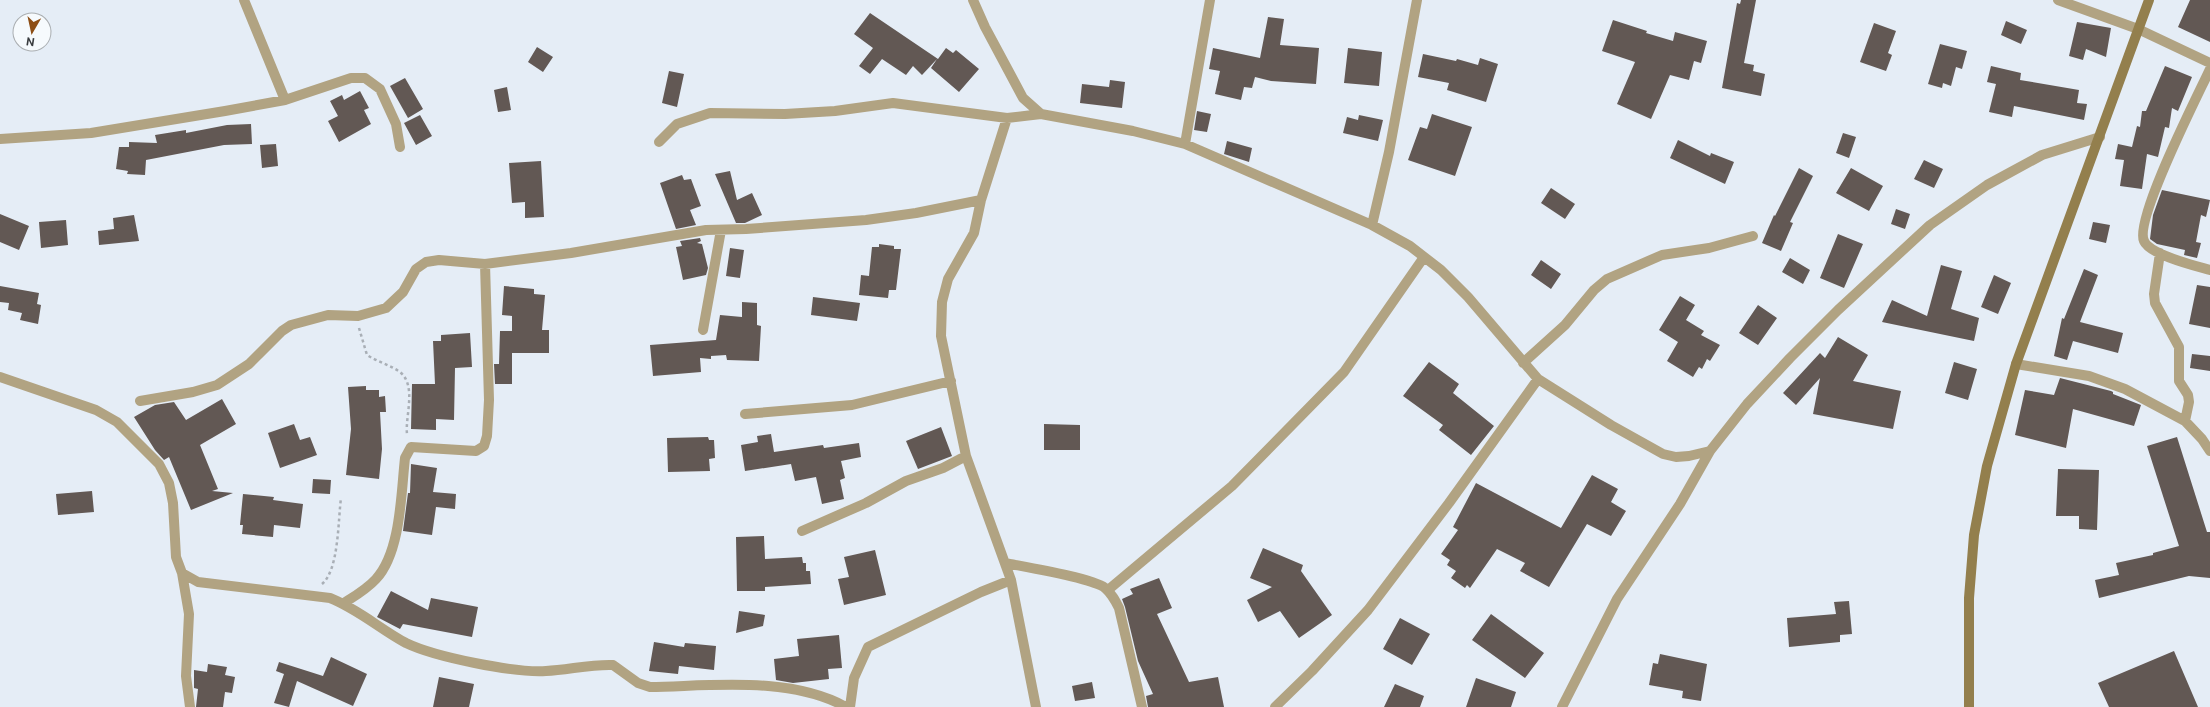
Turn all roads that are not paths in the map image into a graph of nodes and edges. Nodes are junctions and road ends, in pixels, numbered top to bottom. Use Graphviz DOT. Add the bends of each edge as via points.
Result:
graph roads {
  1 [pos="244,0"];
  2 [pos="973,0"];
  3 [pos="1210,0"];
  4 [pos="1416,0"];
  5 [pos="2058,0"];
  6 [pos="2149,0"];
  7 [pos="2138,30"];
  8 [pos="2210,63"];
  9 [pos="2210,69"];
  10 [pos="285,100"];
  11 [pos="1041,114"];
  12 [pos="1007,118"];
  13 [pos="2100,137"];
  14 [pos="0,139"];
  15 [pos="659,142"];
  16 [pos="1185,144"];
  17 [pos="400,147"];
  18 [pos="981,200"];
  19 [pos="1372,225"];
  20 [pos="720,230"];
  21 [pos="1753,236"];
  22 [pos="2160,253"];
  23 [pos="1424,257"];
  24 [pos="485,264"];
  25 [pos="2210,270"];
  26 [pos="703,330"];
  27 [pos="1523,363"];
  28 [pos="2016,364"];
  29 [pos="0,376"];
  30 [pos="1538,379"];
  31 [pos="951,381"];
  32 [pos="140,401"];
  33 [pos="745,414"];
  34 [pos="2185,421"];
  35 [pos="1710,451"];
  36 [pos="2210,452"];
  37 [pos="966,456"];
  38 [pos="802,532"];
  39 [pos="1005,562"];
  40 [pos="182,573"];
  41 [pos="1011,580"];
  42 [pos="1108,590"];
  43 [pos="344,604"];
  44 [pos="190,707"];
  45 [pos="846,707"];
  46 [pos="850,707"];
  47 [pos="1036,707"];
  48 [pos="1142,707"];
  49 [pos="1275,707"];
  50 [pos="1562,707"];
  51 [pos="1969,707"];
  1 -- 10 [label="street"];
  2 -- 11 [label="street" via="1023,98"];
  3 -- 16 [label="street"];
  4 -- 19 [label="street" via="1389,152"];
  5 -- 7 [label="street"];
  6 -- 7 [label="street"];
  7 -- 8 [label="street"];
  7 -- 13 [label="street"];
  9 -- 22 [label="street" via="2164,168 2150,205 2143,232 2144,241"];
  10 -- 14 [label="street" via="91,133"];
  10 -- 17 [label="street" via="351,78 365,78 380,89 396,124"];
  11 -- 12 [label="street"];
  11 -- 16 [label="street" via="1104,125"];
  12 -- 15 [label="street" via="893,104 784,114 710,114 677,124"];
  12 -- 18 [label="street"];
  13 -- 28 [label="street"];
  13 -- 35 [label="street" via="2042,155 1987,185 1930,225 1790,358 1747,404"];
  16 -- 19 [label="street"];
  18 -- 20 [label="street" via="866,220"];
  18 -- 31 [label="street" via="974,233 948,279 942,302 941,336"];
  19 -- 23 [label="street" via="1410,246"];
  20 -- 24 [label="street" via="699,231 571,253"];
  20 -- 26 [label="street"];
  21 -- 27 [label="street" via="1709,248 1662,255 1607,279 1594,290 1565,325"];
  22 -- 25 [label="street"];
  22 -- 34 [label="street" via="2155,303 2179,347 2179,381 2188,395 2189,402"];
  23 -- 27 [label="street" via="1468,297"];
  23 -- 42 [label="street" via="1344,372 1232,486"];
  24 -- 32 [label="street" via="439,260 426,262 416,268 403,292 386,308 358,316 328,315 291,325 249,364 216,385 193,392"];
  24 -- 43 [label="street" via="489,400 484,446 476,451 411,447 405,458 396,529 389,558 376,580"];
  27 -- 30 [label="street"];
  28 -- 34 [label="street" via="2088,376 2125,389"];
  28 -- 51 [label="street" via="1987,466 1974,535 1969,598"];
  29 -- 40 [label="street" via="96,410 117,422 159,464 169,483 173,503 176,557"];
  30 -- 35 [label="street" via="1664,454 1676,457"];
  30 -- 49 [label="street" via="1368,610"];
  31 -- 33 [label="street" via="852,405"];
  31 -- 37 [label="street"];
  34 -- 36 [label="street"];
  35 -- 50 [label="street" via="1680,504 1617,599"];
  37 -- 38 [label="street" via="943,468 906,481 866,503"];
  37 -- 39 [label="street"];
  39 -- 41 [label="street"];
  39 -- 42 [label="street" via="1084,581"];
  40 -- 43 [label="street" via="198,582 330,598"];
  40 -- 44 [label="street" via="189,614 186,676"];
  41 -- 46 [label="street" via="868,647 854,678"];
  41 -- 47 [label="street"];
  42 -- 48 [label="street" via="1119,608"];
  43 -- 45 [label="street" via="406,643 454,658 528,671 613,665 638,683 650,687 777,686 813,693"];
}
